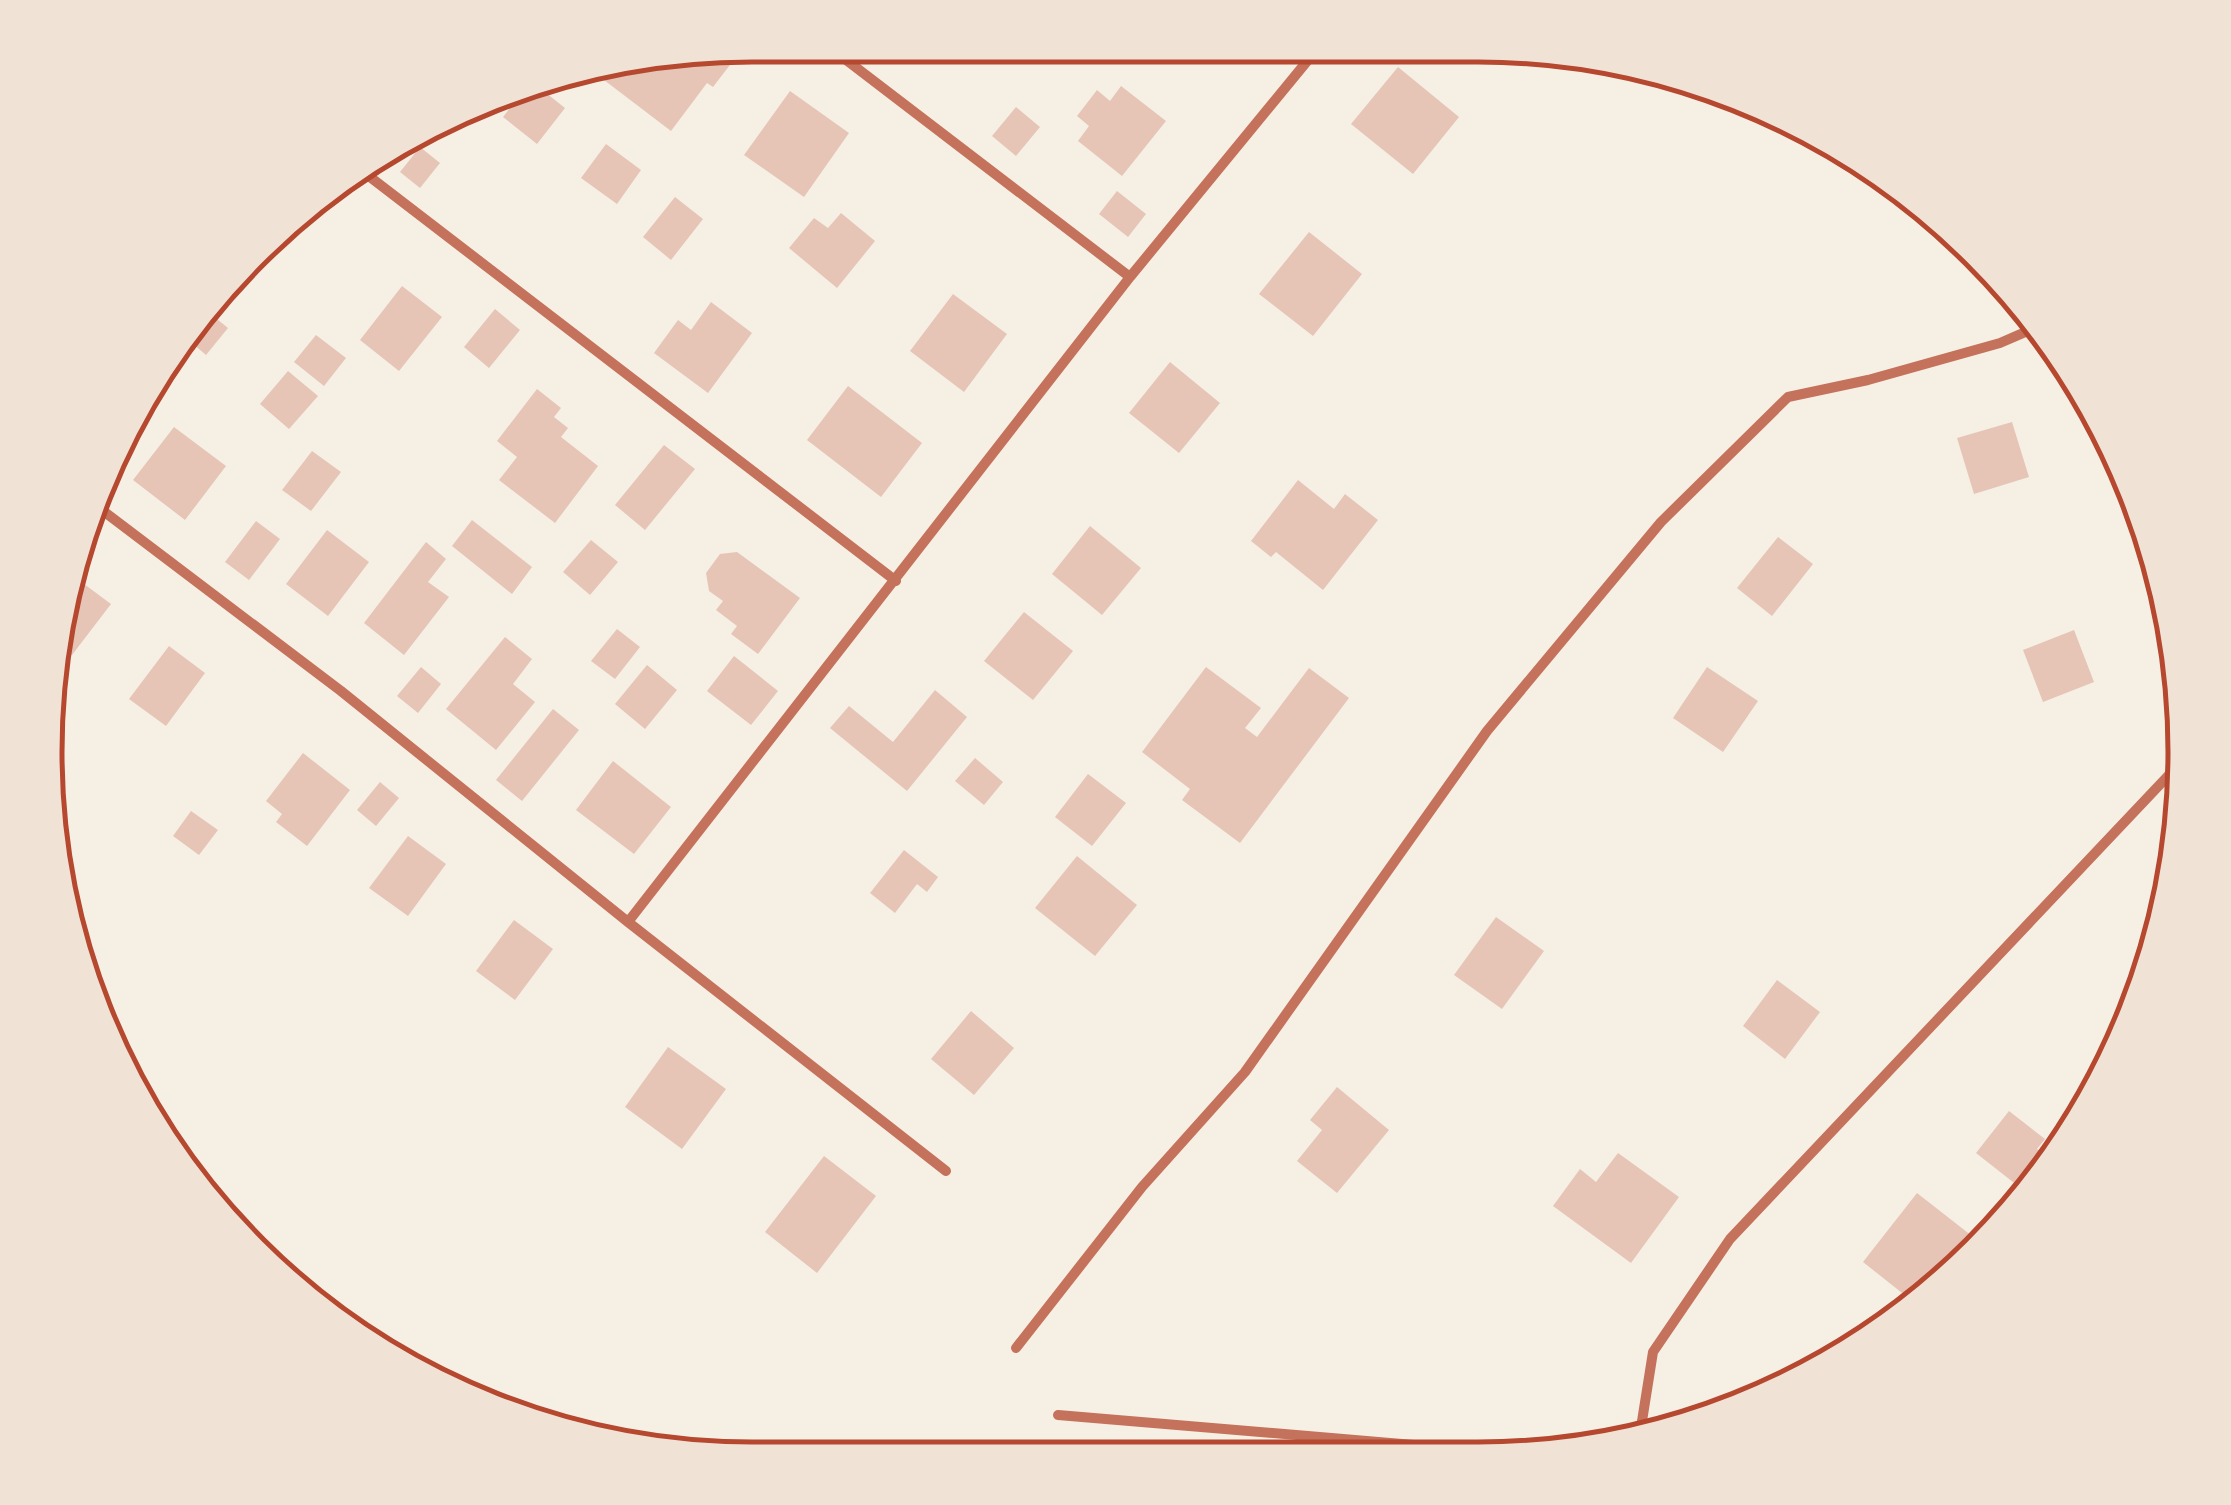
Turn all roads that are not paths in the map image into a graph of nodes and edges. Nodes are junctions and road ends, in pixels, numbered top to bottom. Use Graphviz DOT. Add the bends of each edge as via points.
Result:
graph roads {
  1 [pos="849,62"];
  2 [pos="1306,62"];
  3 [pos="370,178"];
  4 [pos="1130,277"];
  5 [pos="2026,332"];
  6 [pos="106,513"];
  7 [pos="896,581"];
  8 [pos="2167,778"];
  9 [pos="628,922"];
  10 [pos="946,1171"];
  11 [pos="1016,1348"];
  12 [pos="1058,1415"];
  13 [pos="1642,1423"];
  14 [pos="1387,1442"];
  1 -- 4 [label="street"];
  2 -- 4 [label="street"];
  3 -- 7 [label="street"];
  4 -- 7 [label="street"];
  5 -- 11 [label="street" via="1887,375 1788,396 1662,522 1486,731 1245,1072 1142,1186"];
  6 -- 9 [label="street"];
  7 -- 9 [label="street"];
  8 -- 13 [label="street" via="1730,1239 1652,1352"];
  9 -- 10 [label="street"];
  12 -- 14 [label="street"];
}
